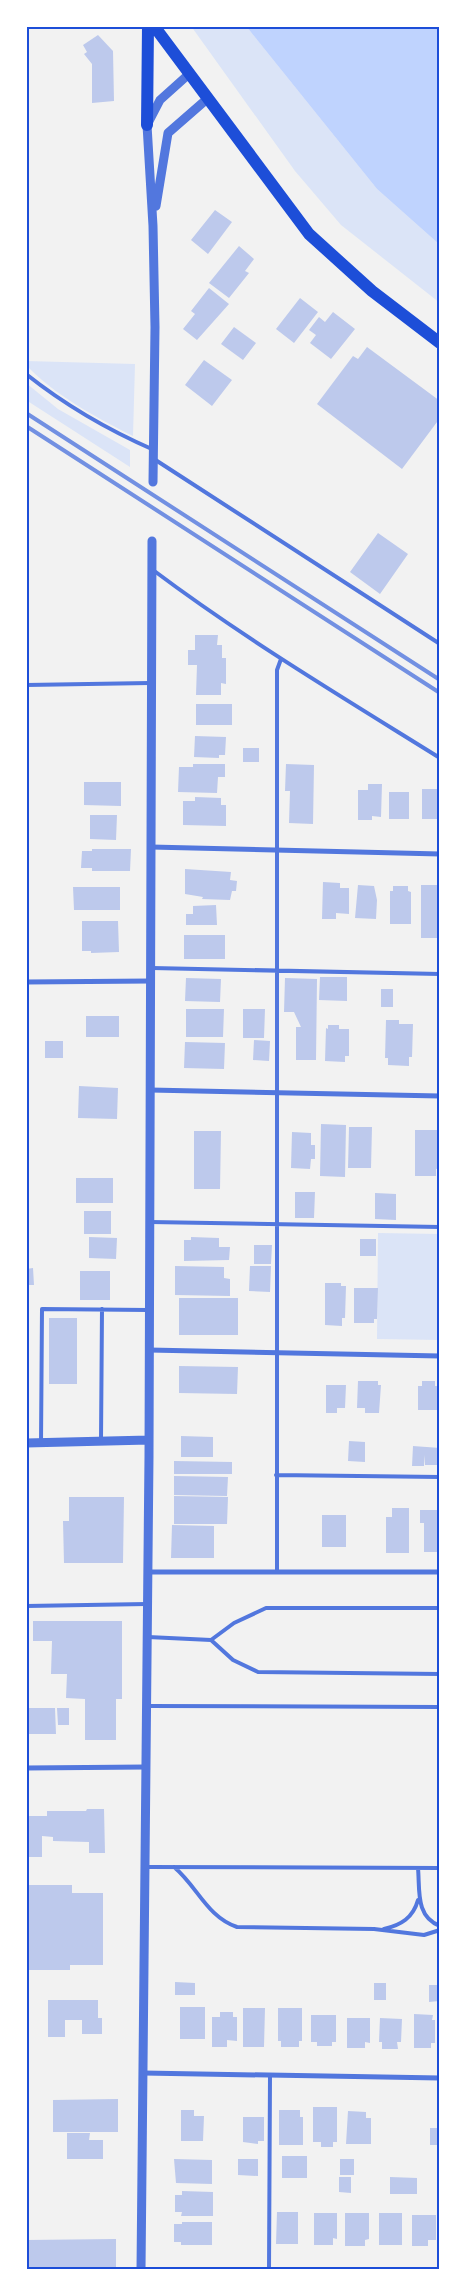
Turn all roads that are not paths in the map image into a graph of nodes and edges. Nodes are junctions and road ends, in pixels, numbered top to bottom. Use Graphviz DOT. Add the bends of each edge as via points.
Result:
graph roads {
  1 [pos="148,26"];
  2 [pos="154,26"];
  3 [pos="189,74"];
  4 [pos="207,99"];
  5 [pos="147,125"];
  6 [pos="153,226"];
  7 [pos="440,343"];
  8 [pos="26,374"];
  9 [pos="154,455"];
  10 [pos="153,482"];
  11 [pos="152,541"];
  12 [pos="152,570"];
  13 [pos="440,644"];
  14 [pos="281,659"];
  15 [pos="150,683"];
  16 [pos="26,685"];
  17 [pos="440,758"];
  18 [pos="151,847"];
  19 [pos="278,850"];
  20 [pos="440,854"];
  21 [pos="152,968"];
  22 [pos="276,971"];
  23 [pos="440,974"];
  24 [pos="152,981"];
  25 [pos="26,982"];
  26 [pos="150,1090"];
  27 [pos="276,1093"];
  28 [pos="440,1096"];
  29 [pos="149,1222"];
  30 [pos="276,1224"];
  31 [pos="440,1227"];
  32 [pos="102,1309"];
  33 [pos="148,1310"];
  34 [pos="148,1350"];
  35 [pos="277,1352"];
  36 [pos="440,1356"];
  37 [pos="149,1440"];
  38 [pos="101,1441"];
  39 [pos="26,1443"];
  40 [pos="40,1443"];
  41 [pos="276,1475"];
  42 [pos="440,1477"];
  43 [pos="148,1572"];
  44 [pos="277,1572"];
  45 [pos="440,1572"];
  46 [pos="147,1604"];
  47 [pos="26,1606"];
  48 [pos="440,1608"];
  49 [pos="147,1637"];
  50 [pos="211,1640"];
  51 [pos="440,1674"];
  52 [pos="146,1706"];
  53 [pos="440,1707"];
  54 [pos="146,1767"];
  55 [pos="26,1768"];
  56 [pos="146,1867"];
  57 [pos="174,1867"];
  58 [pos="418,1868"];
  59 [pos="440,1868"];
  60 [pos="420,1896"];
  61 [pos="440,1926"];
  62 [pos="382,1929"];
  63 [pos="440,1930"];
  64 [pos="143,2073"];
  65 [pos="270,2075"];
  66 [pos="440,2078"];
  67 [pos="141,2270"];
  68 [pos="269,2270"];
  1 -- 5 [label="main road"];
  2 -- 3 [label="main road"];
  3 -- 4 [label="main road"];
  3 -- 5 [label="street" via="160,100"];
  4 -- 6 [label="street" via="168,133"];
  4 -- 7 [label="main road" via="309,234 372,291"];
  5 -- 6 [label="street"];
  6 -- 9 [label="street"];
  8 -- 9 [label="lane" via="45,390"];
  9 -- 10 [label="street"];
  9 -- 13 [label="lane"];
  11 -- 12 [label="street"];
  12 -- 14 [label="lane"];
  12 -- 15 [label="street"];
  14 -- 17 [label="lane"];
  14 -- 19 [label="lane" via="277,670"];
  15 -- 16 [label="lane"];
  15 -- 18 [label="street"];
  18 -- 19 [label="street"];
  18 -- 21 [label="street"];
  19 -- 20 [label="street"];
  19 -- 22 [label="lane"];
  21 -- 22 [label="lane"];
  21 -- 24 [label="street"];
  22 -- 23 [label="lane"];
  22 -- 27 [label="lane"];
  24 -- 25 [label="street"];
  24 -- 26 [label="street"];
  26 -- 27 [label="street"];
  26 -- 29 [label="street"];
  27 -- 28 [label="street"];
  27 -- 30 [label="lane"];
  29 -- 30 [label="lane"];
  29 -- 33 [label="street"];
  30 -- 31 [label="lane"];
  30 -- 35 [label="lane"];
  32 -- 33 [label="lane"];
  32 -- 38 [label="lane"];
  32 -- 40 [label="lane" via="42,1309"];
  33 -- 34 [label="street"];
  34 -- 35 [label="street"];
  34 -- 37 [label="street"];
  35 -- 36 [label="street"];
  35 -- 41 [label="lane"];
  37 -- 38 [label="street"];
  37 -- 43 [label="street"];
  38 -- 40 [label="street"];
  39 -- 40 [label="street"];
  41 -- 42 [label="lane"];
  41 -- 44 [label="lane"];
  43 -- 44 [label="street"];
  43 -- 46 [label="street"];
  44 -- 45 [label="street"];
  46 -- 47 [label="lane"];
  46 -- 49 [label="street"];
  48 -- 50 [label="lane" via="266,1608 234,1623"];
  49 -- 50 [label="lane"];
  49 -- 52 [label="street"];
  50 -- 51 [label="lane" via="233,1660 258,1672"];
  52 -- 53 [label="lane"];
  52 -- 54 [label="street"];
  54 -- 55 [label="street"];
  54 -- 56 [label="street"];
  56 -- 57 [label="lane"];
  56 -- 64 [label="street"];
  57 -- 58 [label="lane"];
  57 -- 62 [label="lane" via="221,1920 237,1927"];
  58 -- 59 [label="lane"];
  58 -- 60 [label="lane"];
  60 -- 61 [label="lane" via="427,1918"];
  60 -- 62 [label="lane" via="414,1912 404,1922"];
  62 -- 63 [label="lane" via="412,1935"];
  64 -- 65 [label="street"];
  64 -- 67 [label="street"];
  65 -- 66 [label="street"];
  65 -- 68 [label="lane"];
}
